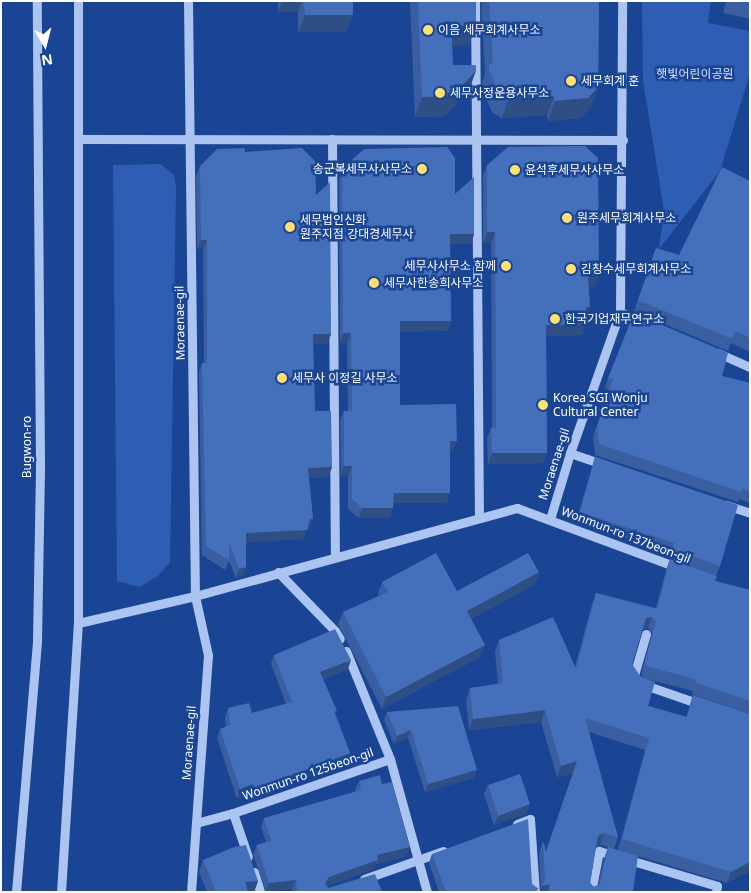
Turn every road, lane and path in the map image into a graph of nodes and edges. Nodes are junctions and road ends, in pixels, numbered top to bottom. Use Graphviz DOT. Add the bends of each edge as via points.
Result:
graph roads {
  1 [pos="38,1"];
  2 [pos="78,1"];
  3 [pos="188,1"];
  4 [pos="475,1"];
  5 [pos="622,1"];
  6 [pos="78,139"];
  7 [pos="190,139"];
  8 [pos="332,139"];
  9 [pos="476,140"];
  10 [pos="624,140"];
  11 [pos="620,312"];
  12 [pos="654,327"];
  13 [pos="706,348"];
  14 [pos="750,366"];
  15 [pos="570,453"];
  16 [pos="617,469"];
  17 [pos="712,500"];
  18 [pos="750,513"];
  19 [pos="479,518"];
  20 [pos="550,520"];
  21 [pos="335,555"];
  22 [pos="686,571"];
  23 [pos="278,572"];
  24 [pos="195,596"];
  25 [pos="78,623"];
  26 [pos="646,634"];
  27 [pos="713,708"];
  28 [pos="390,759"];
  29 [pos="234,813"];
  30 [pos="196,823"];
  31 [pos="503,829"];
  32 [pos="457,846"];
  33 [pos="420,859"];
  34 [pos="356,882"];
  35 [pos="16,892"];
  36 [pos="61,892"];
  37 [pos="191,892"];
  38 [pos="260,892"];
  39 [pos="427,892"];
  40 [pos="535,892"];
  41 [pos="591,892"];
  42 [pos="716,892"];
  1 -- 35 [label="street, Bugwon-ro" via="40,465 37,641"];
  2 -- 6 [label="street"];
  3 -- 7 [label="street, Moraenae-gil"];
  4 -- 9 [label="street"];
  5 -- 10 [label="street, Moraenae-gil"];
  6 -- 7 [label="street"];
  6 -- 25 [label="street"];
  7 -- 8 [label="street"];
  7 -- 24 [label="street, Moraenae-gil"];
  8 -- 9 [label="street"];
  8 -- 21 [label="street"];
  9 -- 10 [label="street"];
  9 -- 19 [label="street"];
  10 -- 11 [label="street, Moraenae-gil"];
  11 -- 12 [label="street"];
  11 -- 15 [label="street, Moraenae-gil"];
  13 -- 14 [label="street"];
  15 -- 16 [label="street"];
  15 -- 20 [label="street, Moraenae-gil"];
  17 -- 18 [label="street"];
  19 -- 20 [label="street, Moraenae-gil" via="517,508"];
  19 -- 21 [label="street, Moraenae-gil"];
  20 -- 22 [label="street, Wonmun-ro 137beon-gil"];
  21 -- 23 [label="street, Moraenae-gil"];
  23 -- 24 [label="street, Moraenae-gil"];
  23 -- 28 [label="street, Wonmun-ro 125beon-gil" via="335,631 353,665"];
  24 -- 25 [label="street, Moraenae-gil"];
  24 -- 30 [label="street, Moraenae-gil" via="208,655"];
  25 -- 36 [label="street"];
  26 -- 27 [label="street" via="634,675 639,682"];
  28 -- 29 [label="street, Wonmun-ro 125beon-gil"];
  28 -- 33 [label="street, Wonmun-ro 125beon-gil"];
  29 -- 30 [label="street, Wonmun-ro 125beon-gil"];
  29 -- 38 [label="street, Wonmun-ro 125beon-gil"];
  30 -- 37 [label="street, Moraenae-gil"];
  31 -- 40 [label="street" via="530,819"];
  32 -- 33 [label="street"];
  33 -- 34 [label="street"];
  33 -- 39 [label="street, Wonmun-ro 125beon-gil"];
  41 -- 42 [label="street" via="599,851 717,886"];
}
